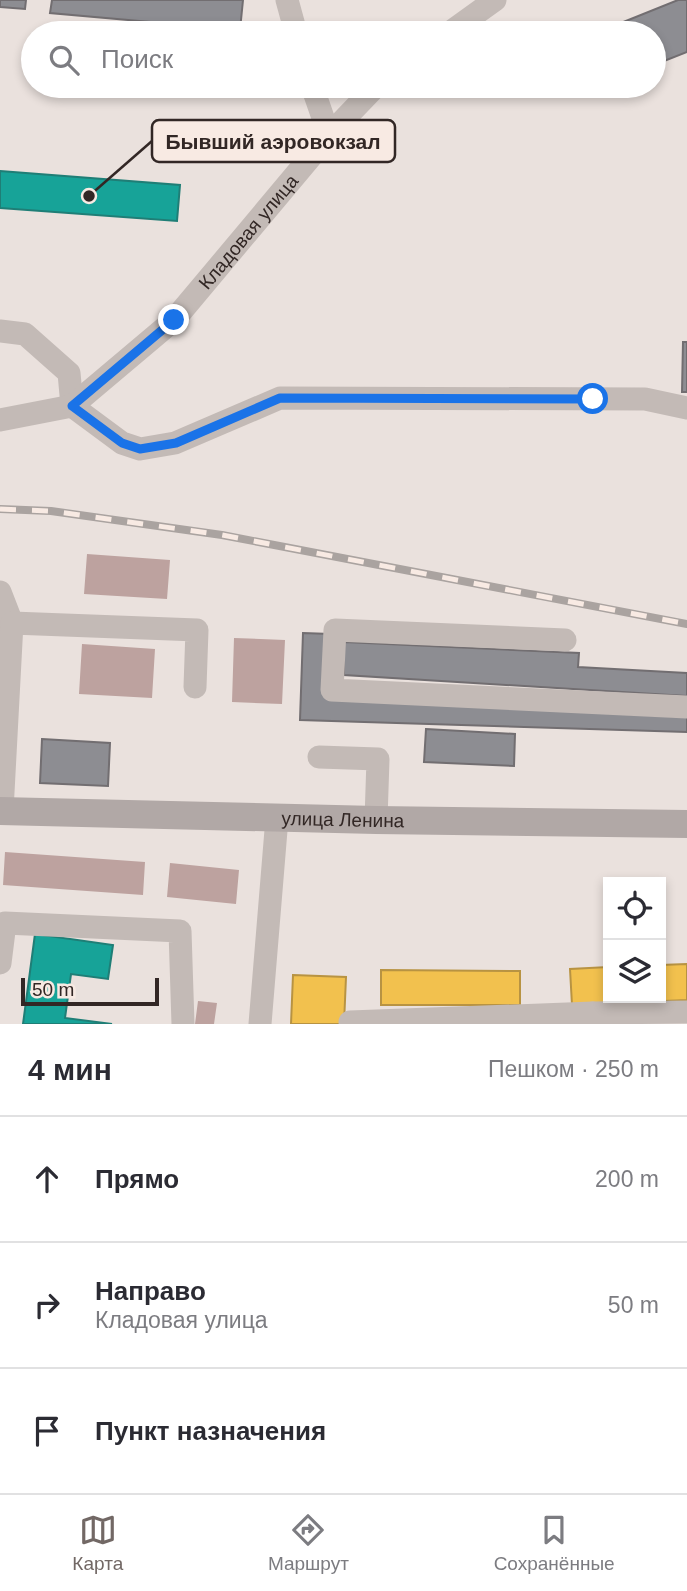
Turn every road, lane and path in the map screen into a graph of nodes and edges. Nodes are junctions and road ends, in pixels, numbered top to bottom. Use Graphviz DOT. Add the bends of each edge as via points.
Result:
graph roads {
  1 [pos="287,0"];
  2 [pos="495,0"];
  3 [pos="293,21"];
  4 [pos="466,21"];
  5 [pos="316,98"];
  6 [pos="364,98"];
  7 [pos="329,135"];
  8 [pos="0,331"];
  9 [pos="72,406"];
  10 [pos="687,408"];
  11 [pos="0,420"];
  12 [pos="0,592"];
  13 [pos="6,623"];
  14 [pos="565,640"];
  15 [pos="195,687"];
  16 [pos="4,688"];
  17 [pos="687,707"];
  18 [pos="319,758"];
  19 [pos="1,811"];
  20 [pos="277,818"];
  21 [pos="376,820"];
  22 [pos="687,824"];
  23 [pos="0,963"];
  24 [pos="687,1012"];
  25 [pos="593,1018"];
  26 [pos="350,1022"];
  27 [pos="183,1024"];
  28 [pos="260,1024"];
  1 -- 3 [label="street"];
  2 -- 4 [label="street"];
  5 -- 7 [label="street"];
  6 -- 7 [label="street, Кладовая улица"];
  7 -- 9 [label="street, Кладовая улица" via="174,320"];
  8 -- 9 [label="street" via="25,334 69,373"];
  9 -- 10 [label="street" via="122,443 140,449 176,443 280,398 645,399"];
  9 -- 11 [label="street, Кладовая улица"];
  12 -- 13 [label="street"];
  13 -- 15 [label="street" via="197,630"];
  13 -- 16 [label="street"];
  14 -- 17 [label="street" via="335,630 332,690"];
  16 -- 19 [label="street"];
  18 -- 21 [label="street" via="378,760"];
  19 -- 20 [label="main road, улица Ленина"];
  20 -- 21 [label="main road, улица Ленина"];
  20 -- 28 [label="street"];
  21 -- 22 [label="main road, улица Ленина"];
  23 -- 27 [label="street" via="5,923 180,931"];
  24 -- 25 [label="street"];
  25 -- 26 [label="street"];
}
